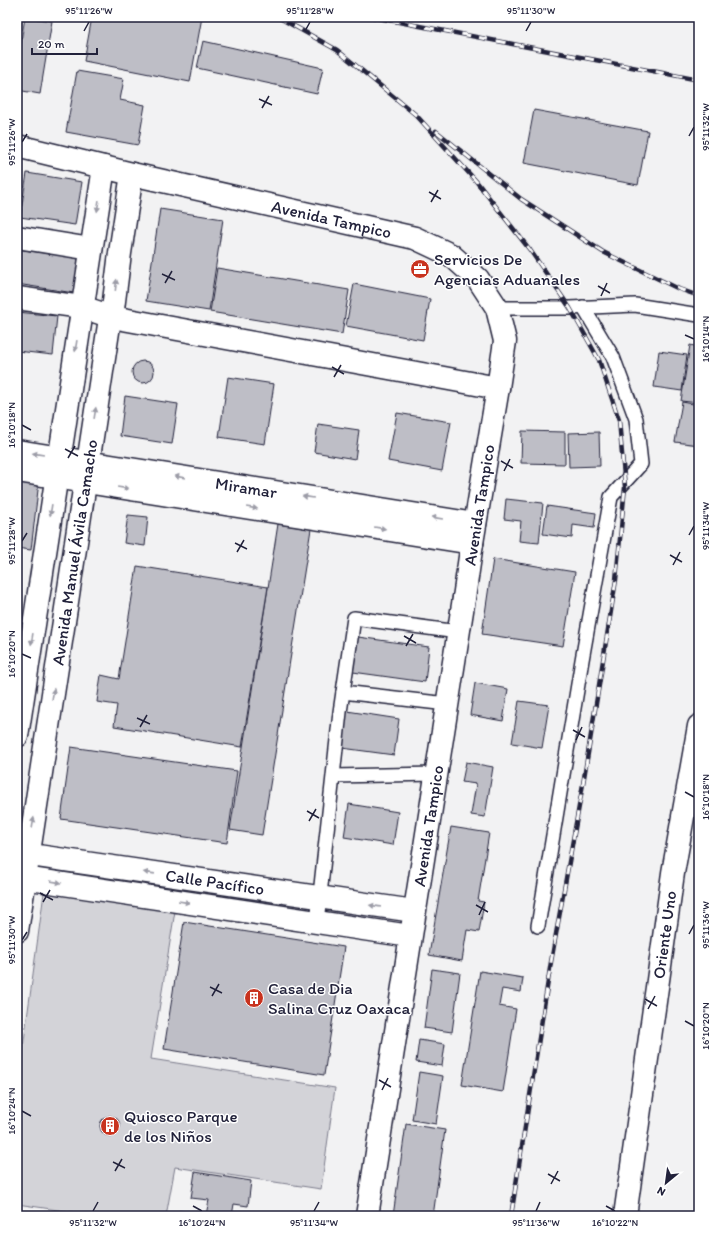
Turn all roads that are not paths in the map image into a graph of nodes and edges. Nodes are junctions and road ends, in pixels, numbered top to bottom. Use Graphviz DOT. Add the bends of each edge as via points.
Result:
graph roads {
  1 [pos="17,146"];
  2 [pos="104,167"];
  3 [pos="132,174"];
  4 [pos="17,236"];
  5 [pos="91,248"];
  6 [pos="17,298"];
  7 [pos="82,307"];
  8 [pos="583,307"];
  9 [pos="498,308"];
  10 [pos="697,314"];
  11 [pos="112,317"];
  12 [pos="498,388"];
  13 [pos="17,451"];
  14 [pos="58,468"];
  15 [pos="17,471"];
  16 [pos="86,472"];
  17 [pos="474,533"];
  18 [pos="458,632"];
  19 [pos="343,692"];
  20 [pos="447,704"];
  21 [pos="699,726"];
  22 [pos="17,736"];
  23 [pos="436,774"];
  24 [pos="334,776"];
  25 [pos="23,854"];
  26 [pos="21,877"];
  27 [pos="320,898"];
  28 [pos="414,911"];
  29 [pos="317,922"];
  30 [pos="538,926"];
  31 [pos="17,930"];
  32 [pos="410,936"];
  33 [pos="367,1216"];
  34 [pos="624,1216"];
  1 -- 2 [label="street, Avenida Tampico"];
  2 -- 3 [label="street, Avenida Tampico"];
  2 -- 5 [label="street, Avenida Manuel Ávila Camacho, one-way"];
  3 -- 9 [label="street, Avenida Tampico" via="415,238 451,256 478,280"];
  11 -- 3 [label="street, Avenida Manuel Ávila Camacho, one-way"];
  4 -- 5 [label="street"];
  5 -- 7 [label="street, Avenida Manuel Ávila Camacho"];
  6 -- 7 [label="street"];
  7 -- 11 [label="street"];
  7 -- 14 [label="street, Avenida Manuel Ávila Camacho, one-way"];
  8 -- 9 [label="lane"];
  8 -- 10 [label="lane" via="635,305"];
  8 -- 30 [label="lane" via="613,357 636,419 640,464 611,497"];
  9 -- 12 [label="street, Avenida Tampico" via="505,341"];
  11 -- 12 [label="street"];
  16 -- 11 [label="street, Avenida Manuel Ávila Camacho, one-way"];
  12 -- 17 [label="street, Avenida Tampico"];
  14 -- 13 [label="street, Miramar, one-way"];
  14 -- 15 [label="street, Miramar"];
  14 -- 16 [label="street, Miramar"];
  14 -- 22 [label="street, Avenida Manuel Ávila Camacho, one-way"];
  16 -- 17 [label="street, Miramar"];
  25 -- 16 [label="street, Avenida Manuel Ávila Camacho, one-way"];
  17 -- 18 [label="street, Avenida Tampico"];
  18 -- 19 [label="lane" via="354,618"];
  18 -- 20 [label="street, Avenida Tampico"];
  19 -- 20 [label="lane"];
  19 -- 24 [label="lane"];
  20 -- 23 [label="street, Avenida Tampico"];
  21 -- 34 [label="street, Oriente Uno" via="673,873"];
  23 -- 24 [label="lane"];
  23 -- 28 [label="street, Avenida Tampico"];
  24 -- 27 [label="lane"];
  25 -- 26 [label="street, Avenida Manuel Ávila Camacho"];
  27 -- 25 [label="street, Calle Pacífico, one-way"];
  26 -- 29 [label="street, Calle Pacífico, one-way"];
  26 -- 31 [label="street, Avenida Manuel Ávila Camacho"];
  28 -- 27 [label="street, Calle Pacífico, one-way"];
  27 -- 29 [label="lane"];
  28 -- 32 [label="street, Avenida Tampico"];
  29 -- 32 [label="street, Calle Pacífico"];
  32 -- 33 [label="street, Avenida Tampico"];
}
